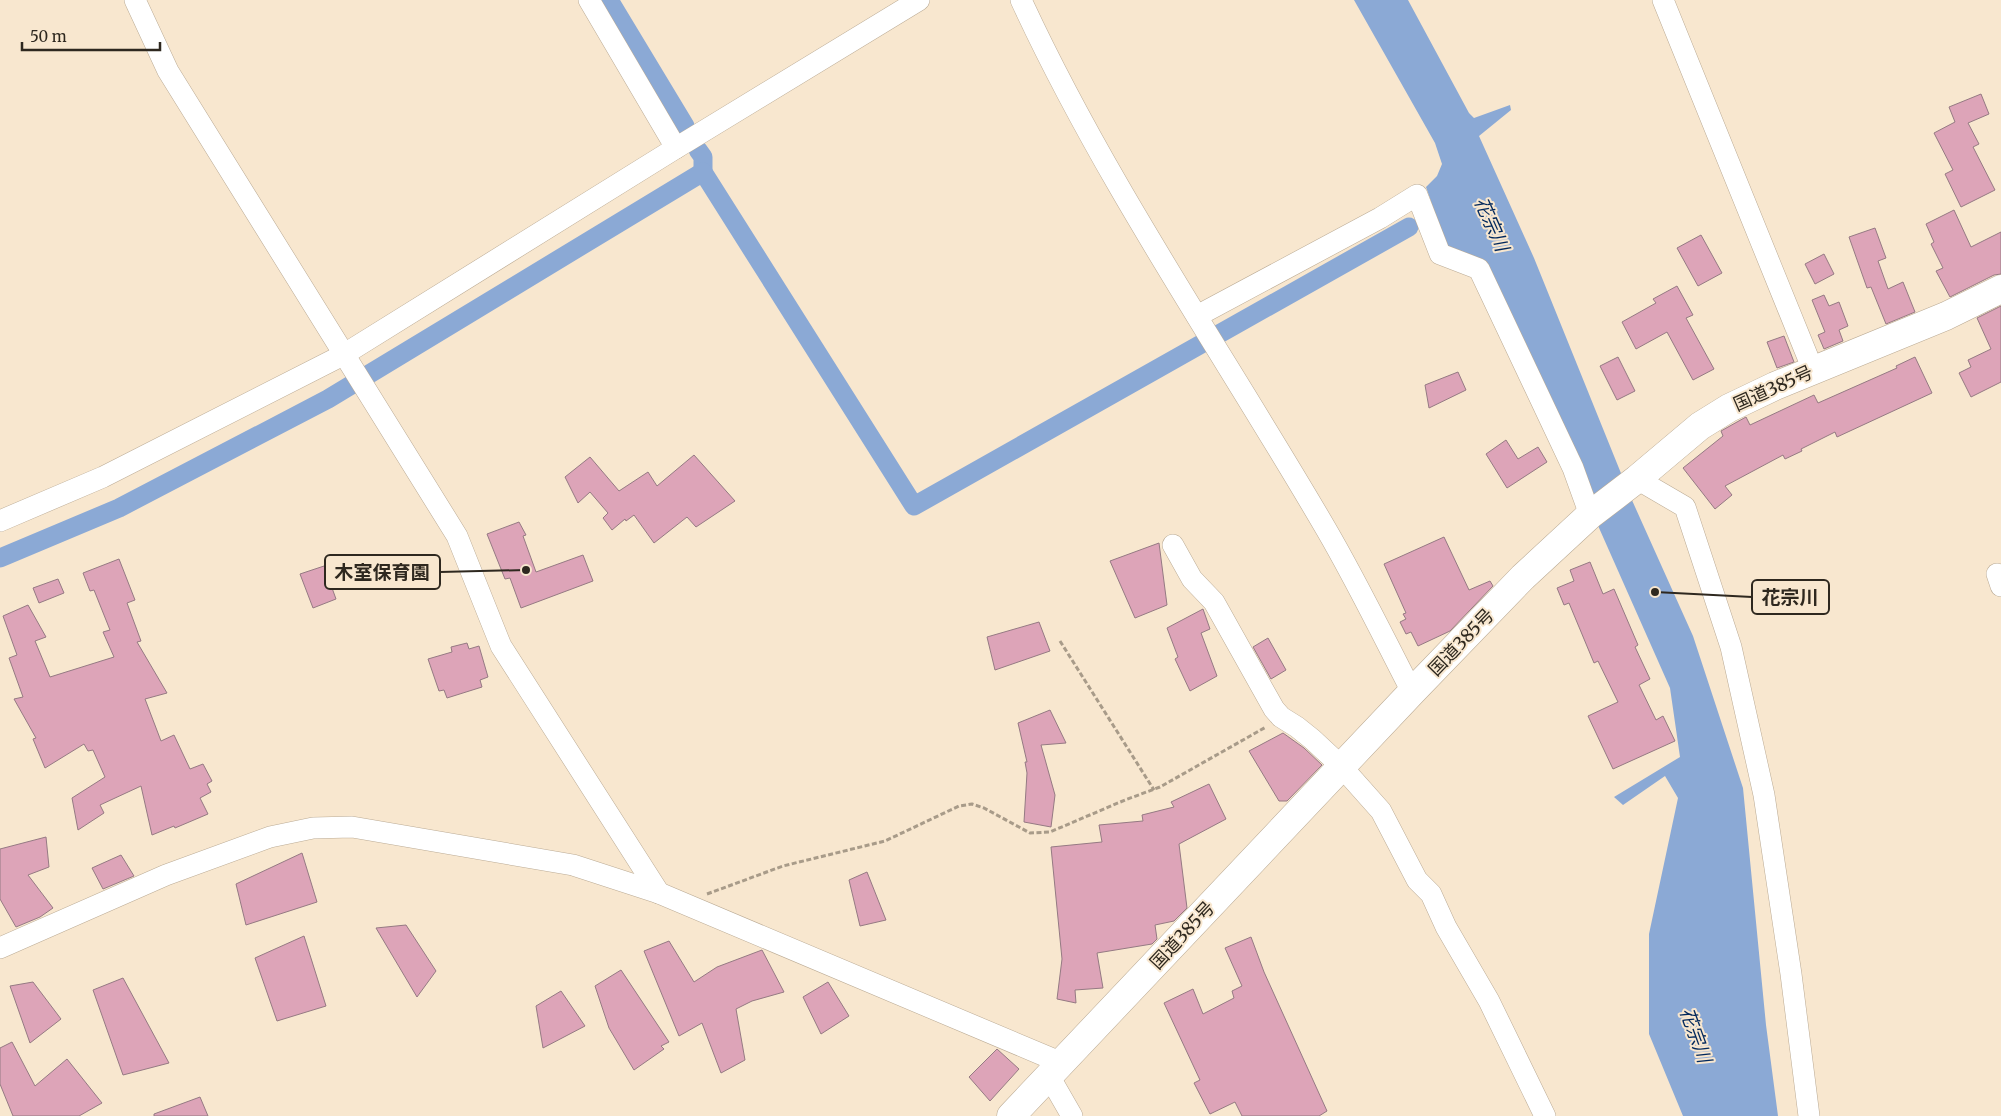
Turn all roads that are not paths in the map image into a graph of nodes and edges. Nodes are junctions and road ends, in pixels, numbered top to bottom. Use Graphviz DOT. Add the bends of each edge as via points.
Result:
graph roads {
  1 [pos="135,0"];
  2 [pos="589,0"];
  3 [pos="919,0"];
  4 [pos="1021,0"];
  5 [pos="1663,0"];
  6 [pos="676,148"];
  7 [pos="2001,289"];
  8 [pos="1199,320"];
  9 [pos="348,362"];
  10 [pos="1813,370"];
  11 [pos="1634,482"];
  12 [pos="1591,514"];
  13 [pos="0,521"];
  14 [pos="1174,545"];
  15 [pos="1412,692"];
  16 [pos="1341,766"];
  17 [pos="660,893"];
  18 [pos="0,948"];
  19 [pos="1056,1070"];
  20 [pos="1011,1116"];
  21 [pos="1072,1116"];
  22 [pos="1545,1116"];
  23 [pos="1809,1116"];
  1 -- 9 [label="street" via="168,71"];
  2 -- 6 [label="street"];
  3 -- 6 [label="street"];
  4 -- 8 [label="street" via="1045,52 1099,151"];
  5 -- 10 [label="street"];
  6 -- 9 [label="street"];
  7 -- 10 [label="highway, 国道385号" via="1946,316"];
  8 -- 12 [label="street" via="1417,196 1440,254 1479,269 1573,468"];
  8 -- 15 [label="street" via="1327,530"];
  9 -- 13 [label="street" via="103,477"];
  9 -- 17 [label="street" via="457,536 501,646"];
  10 -- 11 [label="highway, 国道385号" via="1729,408 1700,426"];
  11 -- 12 [label="highway, 国道385号"];
  11 -- 23 [label="street" via="1685,507 1731,647 1764,795"];
  12 -- 15 [label="highway, 国道385号" via="1523,577"];
  14 -- 16 [label="street" via="1192,579 1214,602 1274,709"];
  15 -- 16 [label="highway, 国道385号"];
  16 -- 19 [label="highway, 国道385号"];
  16 -- 22 [label="street" via="1381,811 1417,880 1431,894"];
  17 -- 18 [label="street" via="573,865 352,827 313,828 270,837 166,875"];
  17 -- 19 [label="street"];
  19 -- 20 [label="highway, 国道385号"];
  19 -- 21 [label="street"];
}
